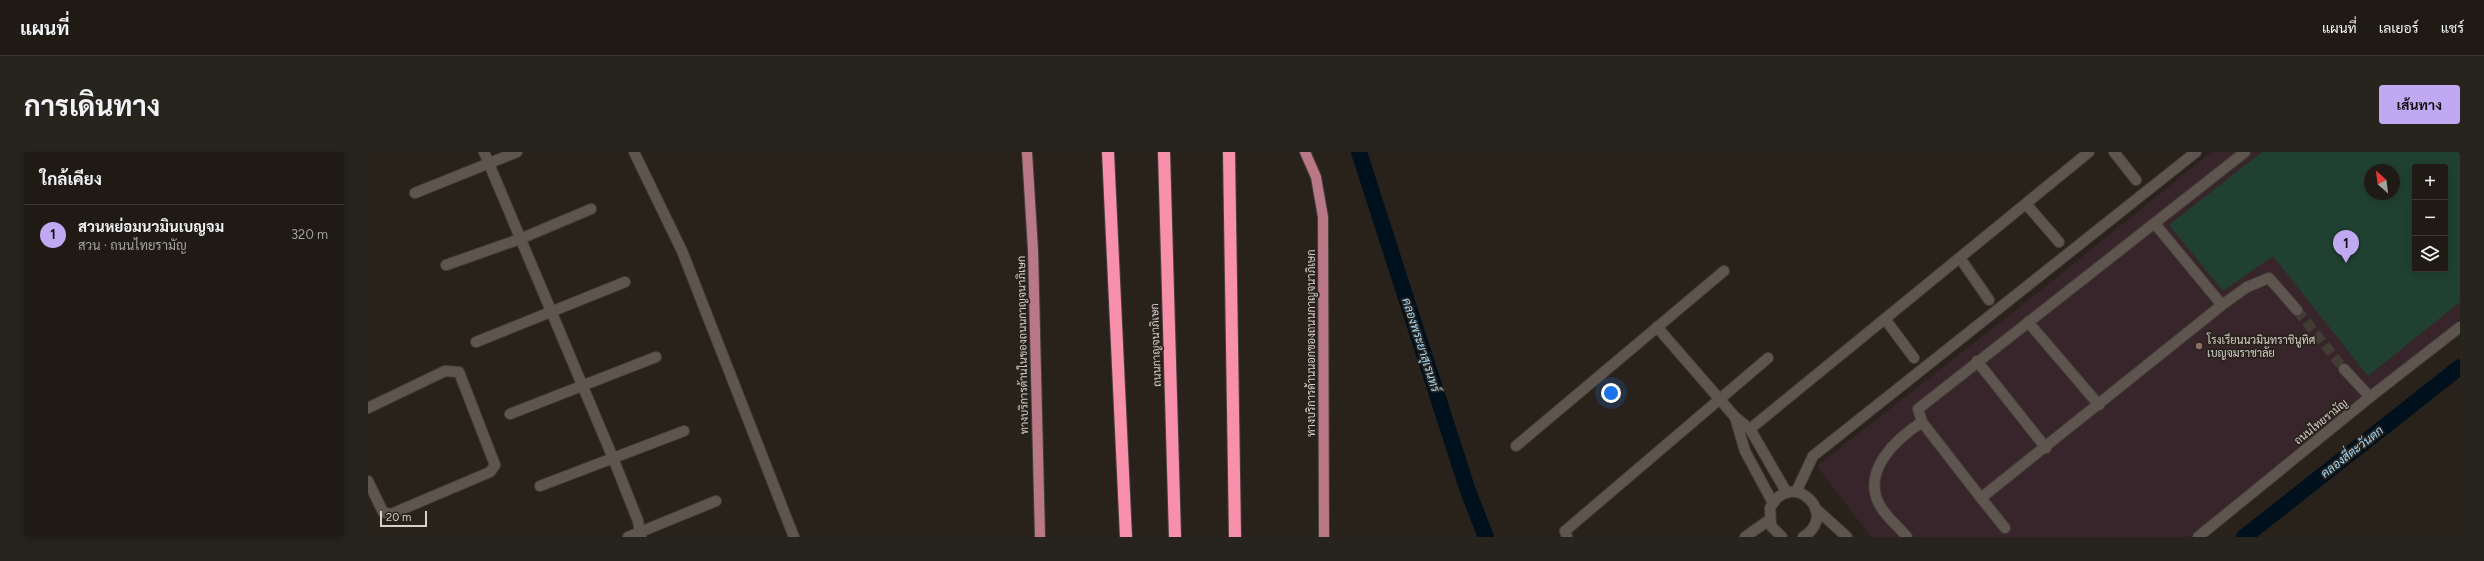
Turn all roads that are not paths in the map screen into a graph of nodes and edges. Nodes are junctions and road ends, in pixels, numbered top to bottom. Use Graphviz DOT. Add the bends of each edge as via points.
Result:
graph roads {
  1 [pos="484,152"];
  2 [pos="516,152"];
  3 [pos="634,152"];
  4 [pos="1027,152"];
  5 [pos="1108,152"];
  6 [pos="1164,152"];
  7 [pos="1229,152"];
  8 [pos="1305,152"];
  9 [pos="2090,152"];
  10 [pos="2114,152"];
  11 [pos="2196,152"];
  12 [pos="2245,152"];
  13 [pos="489,164"];
  14 [pos="2136,180"];
  15 [pos="415,193"];
  16 [pos="2026,204"];
  17 [pos="591,209"];
  18 [pos="2155,224"];
  19 [pos="520,239"];
  20 [pos="2059,242"];
  21 [pos="1960,258"];
  22 [pos="446,265"];
  23 [pos="1724,271"];
  24 [pos="625,282"];
  25 [pos="1989,300"];
  26 [pos="2222,305"];
  27 [pos="2297,310"];
  28 [pos="552,313"];
  29 [pos="1885,319"];
  30 [pos="2028,322"];
  31 [pos="1658,327"];
  32 [pos="2460,327"];
  33 [pos="476,342"];
  34 [pos="656,357"];
  35 [pos="1768,358"];
  36 [pos="1914,358"];
  37 [pos="1977,361"];
  38 [pos="2344,369"];
  39 [pos="582,385"];
  40 [pos="2370,397"];
  41 [pos="1720,399"];
  42 [pos="2099,405"];
  43 [pos="368,408"];
  44 [pos="510,414"];
  45 [pos="1735,417"];
  46 [pos="1922,422"];
  47 [pos="1750,429"];
  48 [pos="684,431"];
  49 [pos="1516,446"];
  50 [pos="2046,448"];
  51 [pos="613,458"];
  52 [pos="369,485"];
  53 [pos="540,486"];
  54 [pos="1791,492"];
  55 [pos="1981,498"];
  56 [pos="716,501"];
  57 [pos="1773,503"];
  58 [pos="1815,508"];
  59 [pos="1769,520"];
  60 [pos="2005,528"];
  61 [pos="641,534"];
  62 [pos="628,537"];
  63 [pos="794,537"];
  64 [pos="1040,537"];
  65 [pos="1126,537"];
  66 [pos="1175,537"];
  67 [pos="1235,537"];
  68 [pos="1324,537"];
  69 [pos="1567,537"];
  70 [pos="1745,537"];
  71 [pos="1782,537"];
  72 [pos="1803,537"];
  73 [pos="1847,537"];
  74 [pos="1907,537"];
  75 [pos="2198,537"];
  1 -- 13 [label="street"];
  2 -- 13 [label="street"];
  3 -- 63 [label="street" via="682,252"];
  4 -- 64 [label="main road, ทางบริการด้านในของถนนกาญจนาภิเษก" via="1033,250"];
  5 -- 65 [label="highway"];
  6 -- 66 [label="highway, ถนนกาญจนาภิเษก"];
  7 -- 67 [label="highway"];
  8 -- 68 [label="main road, ทางบริการด้านนอกของถนนกาญจนาภิเษก" via="1316,177 1323,217"];
  9 -- 16 [label="street"];
  10 -- 14 [label="street"];
  11 -- 54 [label="street" via="1813,456"];
  12 -- 18 [label="street"];
  13 -- 15 [label="street"];
  13 -- 19 [label="street"];
  16 -- 20 [label="street"];
  16 -- 21 [label="street"];
  17 -- 19 [label="street"];
  18 -- 26 [label="street"];
  18 -- 30 [label="street"];
  19 -- 22 [label="street"];
  19 -- 28 [label="street"];
  21 -- 25 [label="street"];
  21 -- 29 [label="street"];
  23 -- 31 [label="street"];
  24 -- 28 [label="street"];
  26 -- 27 [label="street" via="2247,287 2269,278"];
  26 -- 42 [label="street"];
  28 -- 33 [label="street"];
  28 -- 39 [label="street"];
  29 -- 36 [label="street"];
  29 -- 47 [label="street"];
  30 -- 37 [label="street"];
  30 -- 42 [label="street"];
  31 -- 41 [label="street"];
  31 -- 49 [label="street"];
  32 -- 40 [label="street, ถนนไทยรามัญ"];
  34 -- 39 [label="street"];
  35 -- 41 [label="street"];
  37 -- 46 [label="street" via="1918,409"];
  37 -- 50 [label="street"];
  38 -- 40 [label="street"];
  39 -- 44 [label="street"];
  39 -- 51 [label="street"];
  40 -- 75 [label="street, ถนนไทยรามัญ"];
  41 -- 45 [label="street"];
  41 -- 69 [label="street" via="1565,530"];
  42 -- 50 [label="street"];
  43 -- 52 [label="street" via="445,371 459,372 495,465 490,472 391,514 383,512"];
  45 -- 47 [label="street"];
  45 -- 57 [label="street" via="1745,451"];
  46 -- 55 [label="street"];
  46 -- 74 [label="street" via="1904,434 1882,458 1874,492 1880,506"];
  47 -- 54 [label="street"];
  48 -- 51 [label="street"];
  50 -- 55 [label="street"];
  51 -- 53 [label="street"];
  51 -- 61 [label="street"];
  54 -- 57 [label="street"];
  54 -- 58 [label="street" via="1808,497"];
  55 -- 60 [label="street"];
  56 -- 61 [label="street"];
  57 -- 59 [label="street"];
  58 -- 72 [label="street" via="1816,521 1809,534"];
  58 -- 73 [label="street"];
  59 -- 70 [label="street"];
  59 -- 71 [label="street" via="1775,532"];
  61 -- 62 [label="street"];
}
